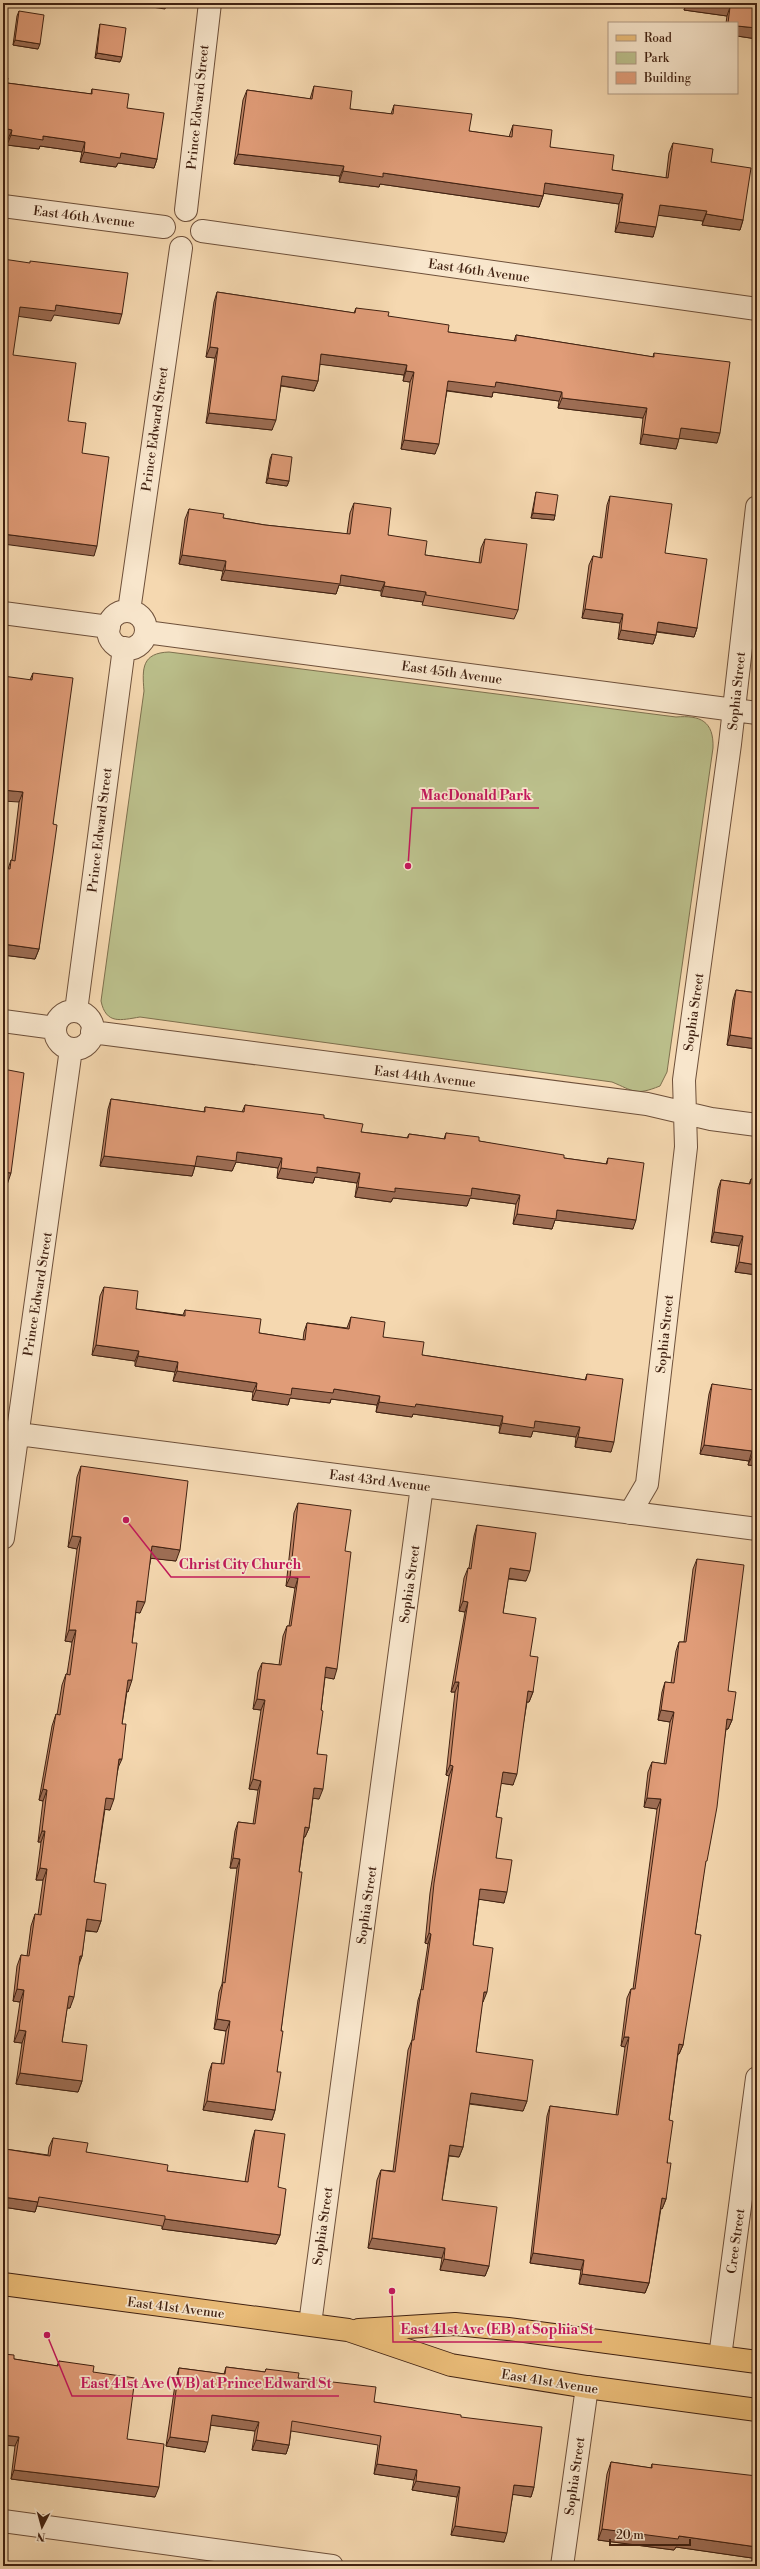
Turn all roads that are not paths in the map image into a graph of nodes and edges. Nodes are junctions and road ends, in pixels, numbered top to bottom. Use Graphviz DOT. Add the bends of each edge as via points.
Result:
graph roads {
  1 [pos="210,3"];
  2 [pos="3,206"];
  3 [pos="186,210"];
  4 [pos="164,226"];
  5 [pos="202,231"];
  6 [pos="181,248"];
  7 [pos="757,309"];
  8 [pos="757,507"];
  9 [pos="129,611"];
  10 [pos="3,613"];
  11 [pos="109,627"];
  12 [pos="146,632"];
  13 [pos="124,648"];
  14 [pos="734,710"];
  15 [pos="757,713"];
  16 [pos="76,1011"];
  17 [pos="3,1021"];
  18 [pos="55,1028"];
  19 [pos="92,1032"];
  20 [pos="71,1049"];
  21 [pos="685,1113"];
  22 [pos="757,1125"];
  23 [pos="10,1432"];
  24 [pos="422,1486"];
  25 [pos="630,1513"];
  26 [pos="757,1530"];
  27 [pos="3,1538"];
  28 [pos="757,2078"];
  29 [pos="3,2284"];
  30 [pos="310,2324"];
  31 [pos="348,2330"];
  32 [pos="720,2357"];
  33 [pos="757,2362"];
  34 [pos="587,2387"];
  35 [pos="757,2410"];
  36 [pos="3,2521"];
  37 [pos="332,2566"];
  38 [pos="562,2566"];
  1 -- 3 [label="street, Prince Edward Street"];
  2 -- 4 [label="street, East 46th Avenue"];
  3 -- 4 [label="street" via="180,210 170,216"];
  3 -- 5 [label="street" via="200,220"];
  4 -- 6 [label="street" via="170,243"];
  5 -- 6 [label="street" via="192,245"];
  5 -- 7 [label="street, East 46th Avenue"];
  6 -- 9 [label="street, Prince Edward Street"];
  8 -- 14 [label="street, Sophia Street"];
  9 -- 11 [label="street" via="113,617"];
  9 -- 12 [label="street" via="135,612 144,620"];
  10 -- 11 [label="street"];
  11 -- 13 [label="street" via="111,638"];
  12 -- 13 [label="street" via="136,647"];
  12 -- 14 [label="street, East 45th Avenue"];
  13 -- 16 [label="street, Prince Edward Street"];
  14 -- 15 [label="street, East 45th Avenue"];
  14 -- 21 [label="street, Sophia Street" via="684,1080"];
  16 -- 18 [label="street" via="64,1014"];
  16 -- 19 [label="street" via="87,1017"];
  17 -- 18 [label="street"];
  18 -- 20 [label="street" via="57,1040"];
  19 -- 20 [label="street" via="83,1047"];
  19 -- 21 [label="street, East 44th Avenue" via="647,1104"];
  20 -- 23 [label="street, Prince Edward Street"];
  21 -- 22 [label="street, East 44th Avenue"];
  21 -- 25 [label="street, Sophia Street" via="686,1147 647,1484"];
  23 -- 24 [label="street, East 43rd Avenue"];
  23 -- 27 [label="street, Prince Edward Street"];
  24 -- 25 [label="street, East 43rd Avenue"];
  24 -- 30 [label="street, Sophia Street"];
  25 -- 26 [label="street, East 43rd Avenue"];
  28 -- 32 [label="street, Cree Street"];
  29 -- 30 [label="main road, East 41st Avenue"];
  30 -- 31 [label="main road, East 41st Avenue"];
  31 -- 32 [label="main road, East 41st Avenue" via="455,2324"];
  31 -- 34 [label="main road, East 41st Avenue" via="451,2365"];
  32 -- 33 [label="main road, East 41st Avenue"];
  34 -- 35 [label="main road, East 41st Avenue"];
  34 -- 38 [label="street, Sophia Street"];
  36 -- 37 [label="street"];
}
